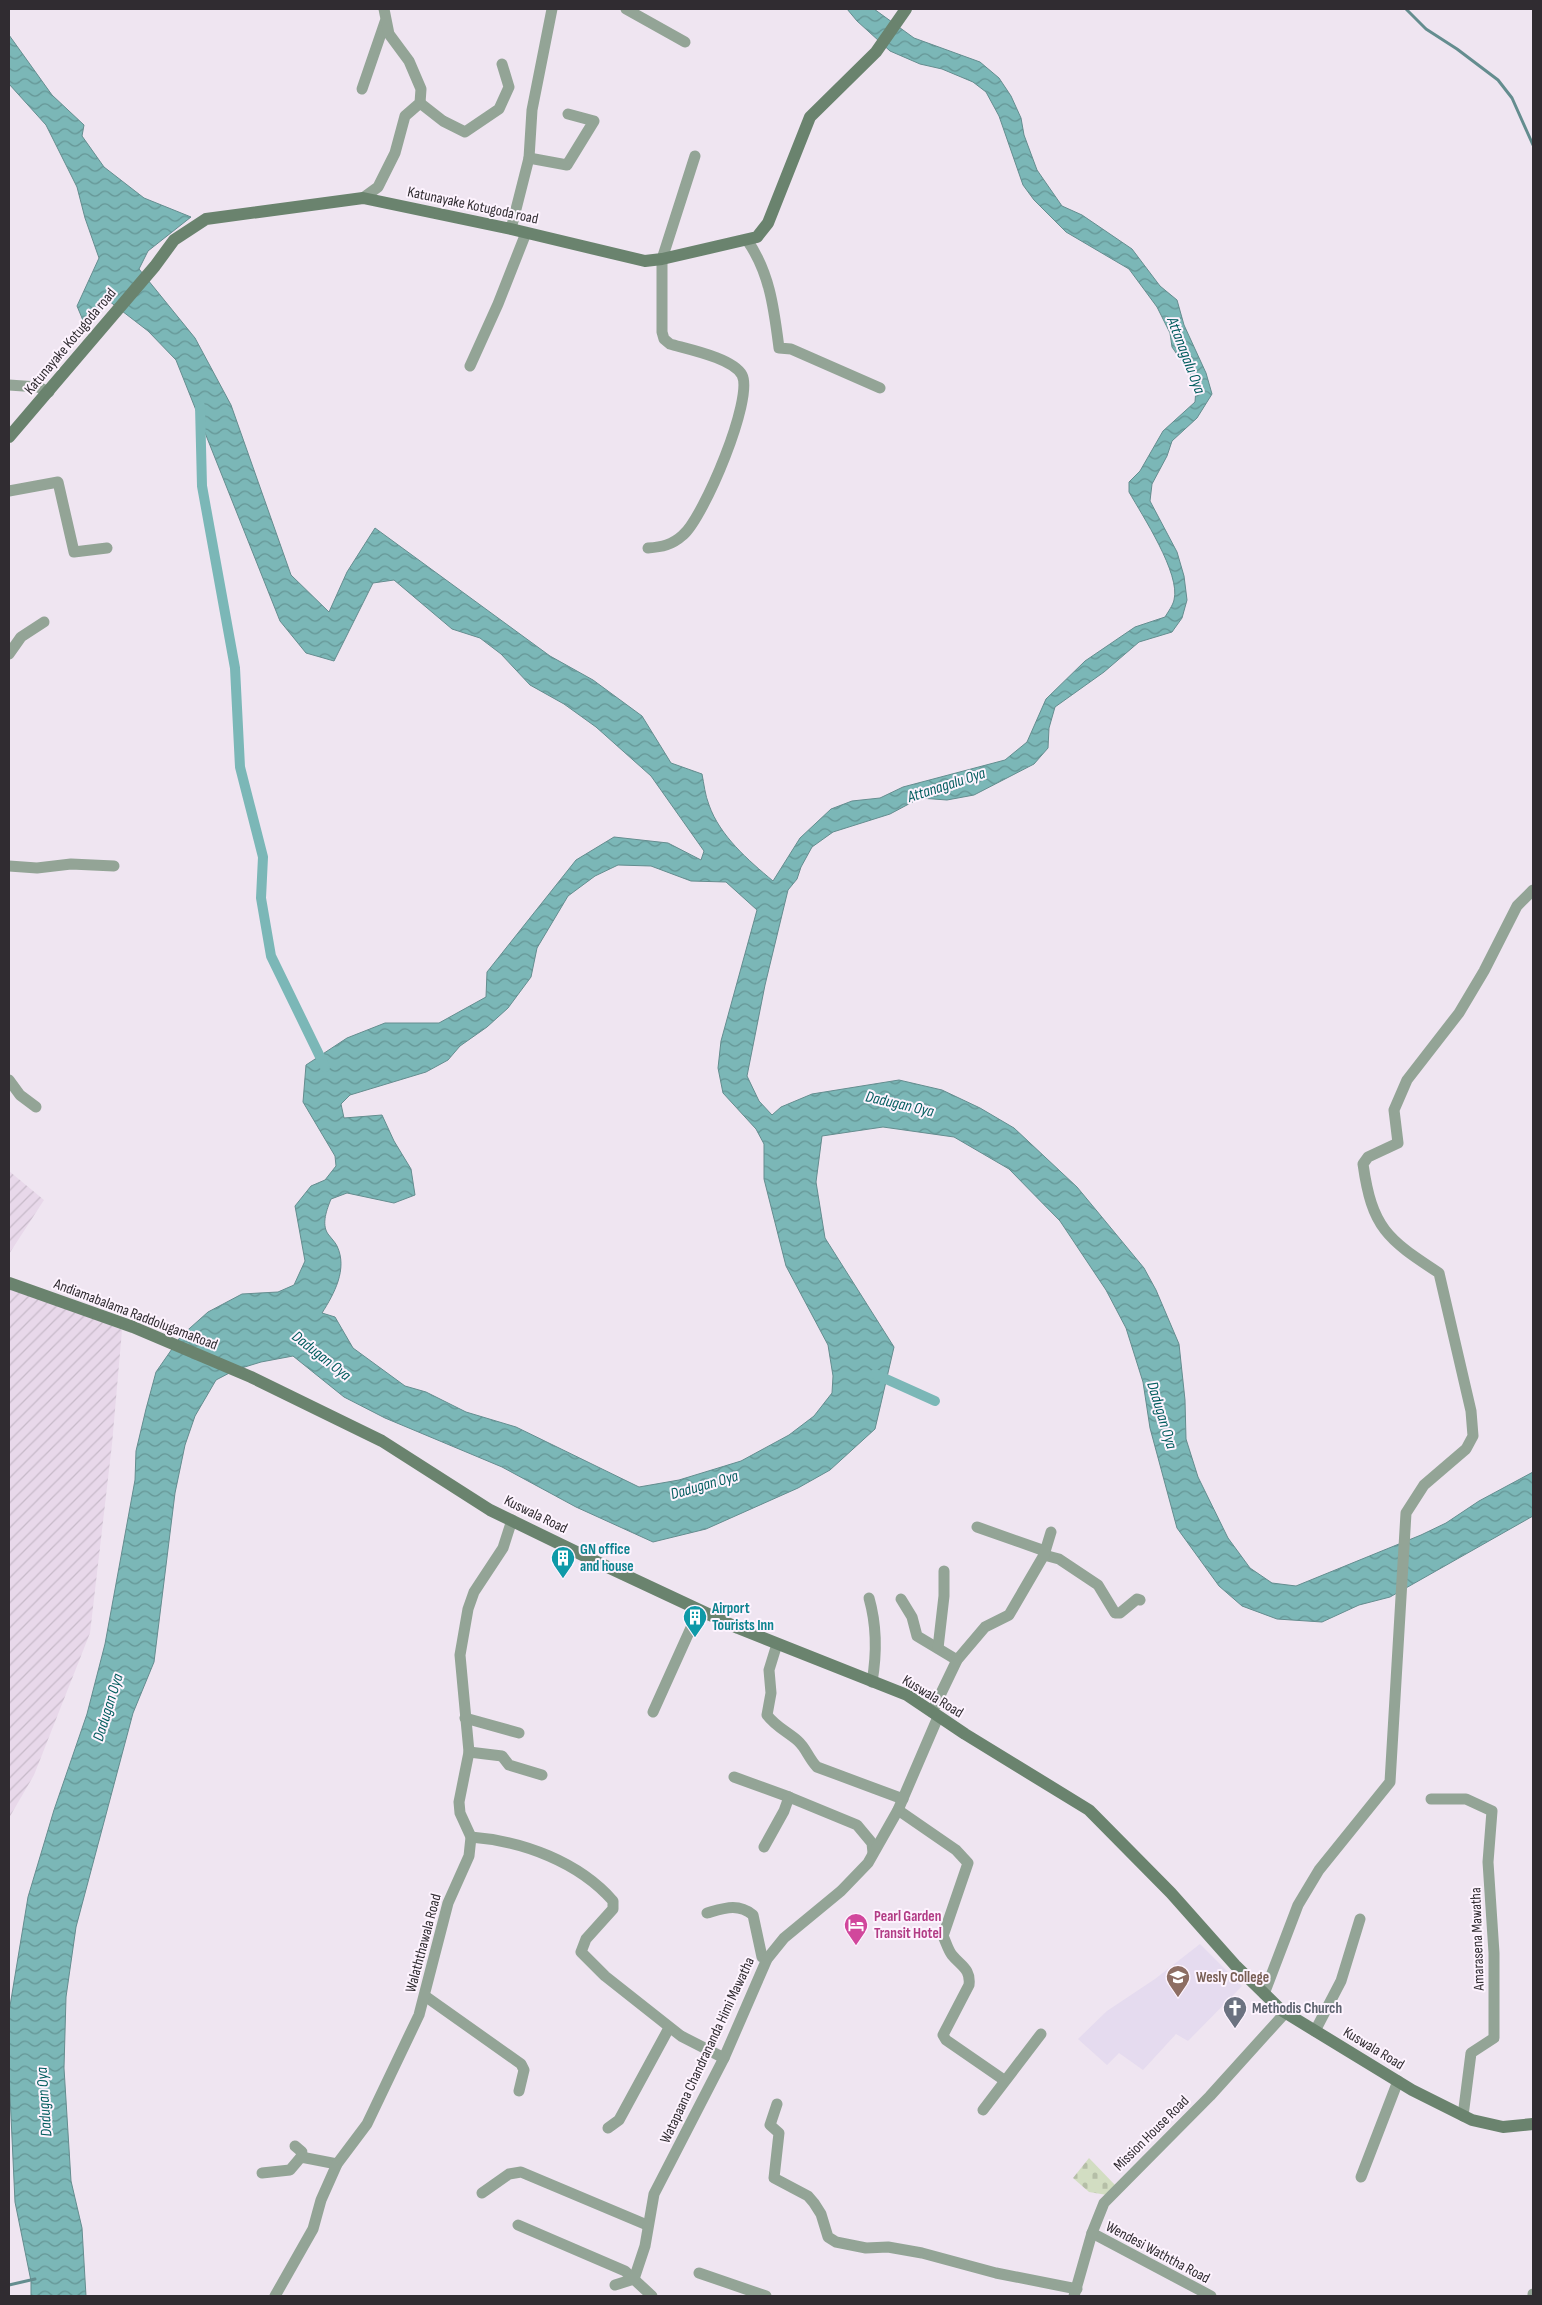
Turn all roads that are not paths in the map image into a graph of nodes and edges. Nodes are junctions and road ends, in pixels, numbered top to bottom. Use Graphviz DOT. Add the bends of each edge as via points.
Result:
graph roads {
  1 [pos="552,9"];
  2 [pos="626,9"];
  3 [pos="904,12"];
  4 [pos="385,14"];
  5 [pos="685,42"];
  6 [pos="502,64"];
  7 [pos="362,88"];
  8 [pos="420,103"];
  9 [pos="568,114"];
  10 [pos="695,156"];
  11 [pos="529,158"];
  12 [pos="363,198"];
  13 [pos="511,229"];
  14 [pos="526,232"];
  15 [pos="747,240"];
  16 [pos="662,259"];
  17 [pos="470,366"];
  18 [pos="9,385"];
  19 [pos="880,388"];
  20 [pos="49,392"];
  21 [pos="9,437"];
  22 [pos="9,491"];
  23 [pos="108,548"];
  24 [pos="648,548"];
  25 [pos="44,622"];
  26 [pos="9,654"];
  27 [pos="9,866"];
  28 [pos="114,866"];
  29 [pos="1533,890"];
  30 [pos="9,1080"];
  31 [pos="36,1107"];
  32 [pos="9,1283"];
  33 [pos="250,1376"];
  34 [pos="512,1520"];
  35 [pos="977,1527"];
  36 [pos="1052,1532"];
  37 [pos="1045,1553"];
  38 [pos="944,1571"];
  39 [pos="869,1598"];
  40 [pos="901,1599"];
  41 [pos="1140,1600"];
  42 [pos="699,1610"];
  43 [pos="777,1644"];
  44 [pos="938,1648"];
  45 [pos="957,1660"];
  46 [pos="872,1682"];
  47 [pos="653,1712"];
  48 [pos="935,1714"];
  49 [pos="465,1718"];
  50 [pos="519,1733"];
  51 [pos="468,1752"];
  52 [pos="542,1775"];
  53 [pos="734,1777"];
  54 [pos="789,1797"];
  55 [pos="1431,1799"];
  56 [pos="901,1804"];
  57 [pos="471,1837"];
  58 [pos="764,1847"];
  59 [pos="873,1853"];
  60 [pos="707,1913"];
  61 [pos="1360,1919"];
  62 [pos="767,1959"];
  63 [pos="1264,1994"];
  64 [pos="425,1996"];
  65 [pos="1285,2013"];
  66 [pos="669,2028"];
  67 [pos="1315,2031"];
  68 [pos="1041,2034"];
  69 [pos="724,2058"];
  70 [pos="1004,2080"];
  71 [pos="1398,2081"];
  72 [pos="519,2091"];
  73 [pos="777,2104"];
  74 [pos="983,2110"];
  75 [pos="1464,2116"];
  76 [pos="1533,2124"];
  77 [pos="608,2128"];
  78 [pos="295,2146"];
  79 [pos="301,2157"];
  80 [pos="337,2164"];
  81 [pos="262,2173"];
  82 [pos="1361,2177"];
  83 [pos="482,2193"];
  84 [pos="518,2225"];
  85 [pos="647,2225"];
  86 [pos="1092,2233"];
  87 [pos="699,2273"];
  88 [pos="634,2279"];
  89 [pos="615,2285"];
  90 [pos="1076,2292"];
  91 [pos="275,2296"];
  92 [pos="652,2296"];
  93 [pos="766,2296"];
  94 [pos="1210,2296"];
  1 -- 11 [label="street" via="532,110"];
  2 -- 5 [label="street"];
  3 -- 15 [label="street, Katunayake Kotugoda road" via="876,52 810,117 768,223 757,237"];
  4 -- 7 [label="street"];
  4 -- 8 [label="street" via="389,34 409,61 421,89"];
  6 -- 8 [label="street" via="509,87 499,109 465,132 443,121"];
  8 -- 12 [label="street" via="404,116 395,154 378,187"];
  9 -- 11 [label="street" via="594,121 567,165"];
  10 -- 16 [label="street"];
  11 -- 13 [label="street"];
  12 -- 13 [label="street, Katunayake Kotugoda road"];
  12 -- 20 [label="street, Katunayake Kotugoda road" via="206,219 174,240"];
  13 -- 14 [label="street, Katunayake Kotugoda road"];
  14 -- 16 [label="street, Katunayake Kotugoda road" via="645,261"];
  14 -- 17 [label="street"];
  15 -- 16 [label="street, Katunayake Kotugoda road"];
  15 -- 19 [label="street" via="760,258 772,292 779,348 791,348"];
  16 -- 24 [label="street" via="664,339 670,344 731,364 742,374 745,387 726,456 702,508 684,534 665,547"];
  18 -- 20 [label="street" via="38,387"];
  20 -- 21 [label="street, Katunayake Kotugoda road"];
  22 -- 23 [label="street" via="58,482 74,552"];
  25 -- 26 [label="street" via="21,638"];
  27 -- 28 [label="street"];
  29 -- 63 [label="street" via="1517,906 1459,1013 1407,1080 1394,1110 1398,1143 1368,1157 1363,1164 1380,1226 1398,1247 1439,1273 1471,1411 1473,1436 1466,1449 1424,1485 1406,1513 1390,1782 1319,1870 1298,1905"];
  30 -- 31 [label="street" via="20,1095"];
  32 -- 33 [label="street, Andiamabalama RaddolugamaRoad" via="134,1327"];
  33 -- 34 [label="street, Kuswala Road" via="382,1441 451,1487"];
  34 -- 42 [label="street, Kuswala Road"];
  34 -- 49 [label="street" via="503,1548 474,1592 468,1609 460,1655"];
  35 -- 37 [label="street"];
  36 -- 37 [label="street, Watapaana Chandrananda Himi Mawatha"];
  37 -- 41 [label="street" via="1098,1585 1115,1613"];
  37 -- 45 [label="street, Watapaana Chandrananda Himi Mawatha" via="1009,1615 985,1627"];
  38 -- 44 [label="street"];
  39 -- 46 [label="street" via="876,1620 876,1662"];
  40 -- 44 [label="street" via="912,1617 917,1636"];
  42 -- 43 [label="street, Kuswala Road"];
  42 -- 47 [label="street"];
  43 -- 46 [label="street, Kuswala Road"];
  43 -- 56 [label="street" via="769,1670 771,1692 767,1715 773,1723 800,1742 817,1767"];
  44 -- 45 [label="street"];
  45 -- 48 [label="street, Watapaana Chandrananda Himi Mawatha"];
  46 -- 48 [label="street, Kuswala Road" via="907,1695"];
  48 -- 56 [label="street, Watapaana Chandrananda Himi Mawatha"];
  48 -- 63 [label="street, Kuswala Road" via="1089,1810 1171,1892 1234,1966"];
  49 -- 50 [label="street"];
  49 -- 51 [label="street"];
  51 -- 52 [label="street" via="502,1756 509,1765"];
  51 -- 57 [label="street" via="460,1813"];
  53 -- 54 [label="street"];
  54 -- 58 [label="street"];
  54 -- 59 [label="street" via="857,1825 872,1844"];
  55 -- 75 [label="street, Amarasena Mawatha" via="1466,1799 1492,1811 1488,1862 1494,1953 1494,2038 1471,2053"];
  56 -- 59 [label="street, Watapaana Chandrananda Himi Mawatha"];
  56 -- 70 [label="street" via="968,1863 943,1936 952,1955 966,1968 970,1976 969,1985 943,2035"];
  57 -- 64 [label="street, Walaththawala Road" via="468,1856 448,1903"];
  57 -- 66 [label="street" via="527,1848 578,1870 602,1888 613,1902 613,1909 586,1939 582,1952 605,1976"];
  59 -- 62 [label="street, Watapaana Chandrananda Himi Mawatha" via="868,1863 841,1891 784,1938"];
  60 -- 62 [label="street" via="732,1906 744,1908 753,1915 762,1957"];
  61 -- 67 [label="street" via="1341,1981"];
  62 -- 69 [label="street, Watapaana Chandrananda Himi Mawatha"];
  63 -- 65 [label="street, Kuswala Road"];
  64 -- 72 [label="street" via="521,2064 524,2070"];
  64 -- 80 [label="street, Walaththawala Road" via="367,2124"];
  65 -- 67 [label="street, Kuswala Road"];
  65 -- 86 [label="street, Mission House Road" via="1210,2096 1114,2191 1104,2203"];
  66 -- 69 [label="street"];
  66 -- 77 [label="street" via="619,2120"];
  67 -- 71 [label="street, Kuswala Road"];
  68 -- 70 [label="street"];
  69 -- 85 [label="street, Watapaana Chandrananda Himi Mawatha" via="654,2194"];
  70 -- 74 [label="street"];
  71 -- 75 [label="street, Kuswala Road"];
  71 -- 82 [label="street"];
  73 -- 90 [label="street" via="770,2125 779,2134 774,2178 808,2196 822,2214 828,2237 836,2242 866,2248 922,2253"];
  75 -- 76 [label="street, Kuswala Road" via="1503,2126"];
  78 -- 79 [label="street" via="302,2152"];
  79 -- 80 [label="street"];
  79 -- 81 [label="street" via="290,2170"];
  80 -- 91 [label="street, Walaththawala Road" via="321,2200 313,2229"];
  83 -- 85 [label="street" via="509,2174 521,2172"];
  84 -- 88 [label="street" via="625,2271"];
  85 -- 88 [label="street, Watapaana Chandrananda Himi Mawatha" via="645,2246"];
  86 -- 90 [label="street, Mission House Road"];
  86 -- 94 [label="street, Wendesi Waththa Road"];
  87 -- 93 [label="street"];
  88 -- 89 [label="street"];
  88 -- 92 [label="street"];
}
